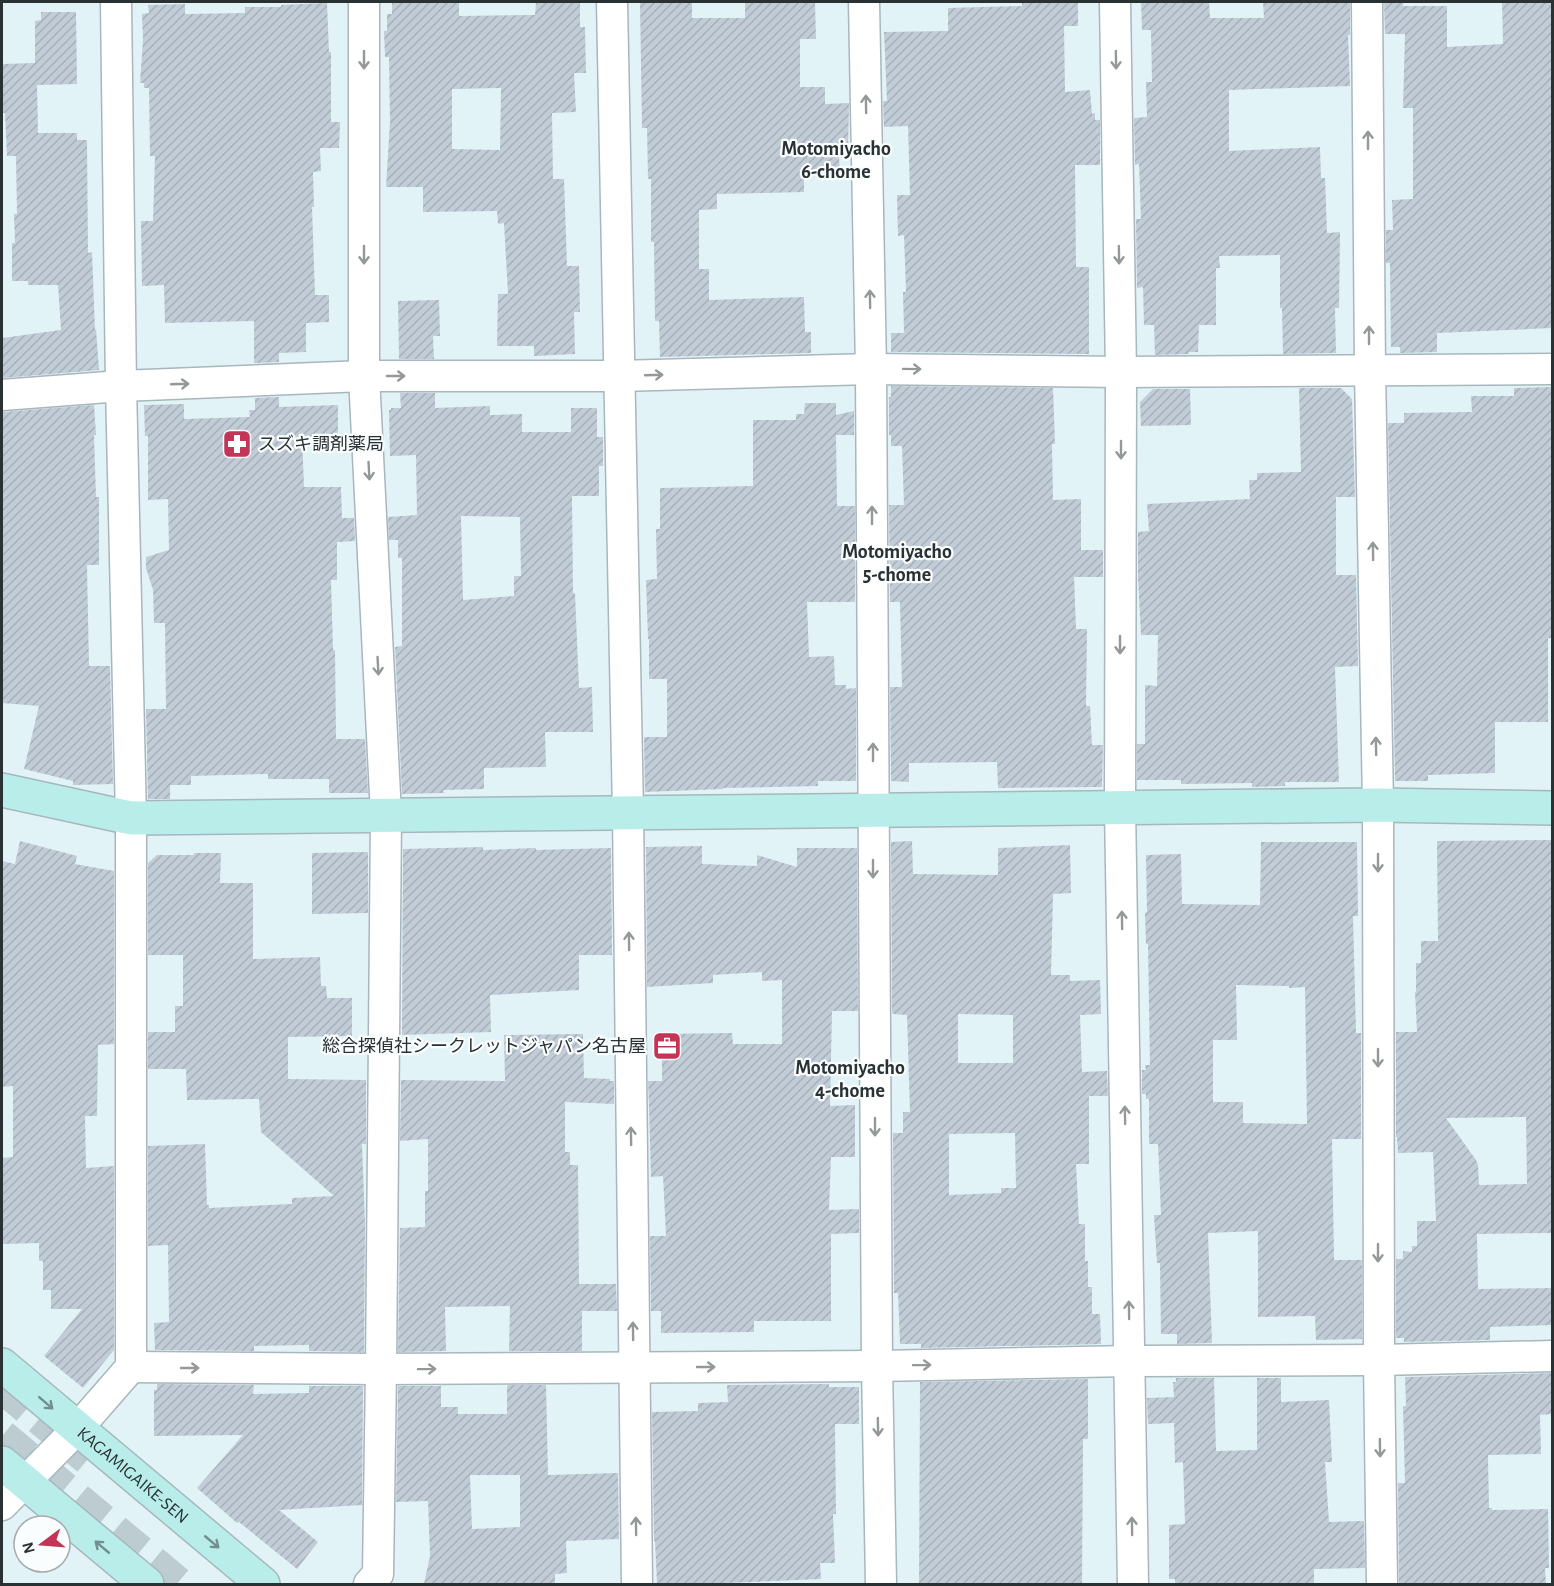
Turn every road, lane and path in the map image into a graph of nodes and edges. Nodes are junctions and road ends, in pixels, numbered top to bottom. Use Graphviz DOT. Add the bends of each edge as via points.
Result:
graph roads {
  1 [pos="116,2"];
  2 [pos="364,2"];
  3 [pos="612,2"];
  4 [pos="864,2"];
  5 [pos="1115,2"];
  6 [pos="1367,2"];
  7 [pos="871,369"];
  8 [pos="1552,369"];
  9 [pos="1370,371"];
  10 [pos="1121,372"];
  11 [pos="364,376"];
  12 [pos="619,376"];
  13 [pos="122,386"];
  14 [pos="2,395"];
  15 [pos="2,790"];
  16 [pos="1378,805"];
  17 [pos="1120,808"];
  18 [pos="1552,808"];
  19 [pos="873,810"];
  20 [pos="628,813"];
  21 [pos="386,816"];
  22 [pos="131,818"];
  23 [pos="1552,1356"];
  24 [pos="1130,1360"];
  25 [pos="1379,1360"];
  26 [pos="2,1365"];
  27 [pos="877,1366"];
  28 [pos="131,1367"];
  29 [pos="634,1367"];
  30 [pos="381,1369"];
  31 [pos="77,1430"];
  32 [pos="13,1473"];
  33 [pos="2,1505"];
  34 [pos="147,1584"];
  35 [pos="263,1584"];
  36 [pos="369,1584"];
  37 [pos="637,1584"];
  38 [pos="881,1584"];
  39 [pos="1133,1584"];
  40 [pos="1382,1584"];
  1 -- 13 [label="street"];
  2 -- 11 [label="street, one-way"];
  3 -- 12 [label="street"];
  7 -- 4 [label="street, one-way"];
  5 -- 10 [label="street, one-way"];
  9 -- 6 [label="street, one-way"];
  7 -- 10 [label="street, one-way"];
  12 -- 7 [label="street, one-way"];
  19 -- 7 [label="street, one-way"];
  8 -- 9 [label="street"];
  9 -- 10 [label="street"];
  16 -- 9 [label="street, one-way"];
  10 -- 17 [label="street, one-way"];
  11 -- 12 [label="street, one-way"];
  13 -- 11 [label="street, one-way"];
  11 -- 21 [label="street, one-way"];
  12 -- 20 [label="street"];
  13 -- 14 [label="street"];
  13 -- 22 [label="street"];
  15 -- 22 [label="street"];
  16 -- 17 [label="street"];
  16 -- 18 [label="street"];
  16 -- 25 [label="street, one-way"];
  17 -- 19 [label="street"];
  24 -- 17 [label="street, one-way"];
  19 -- 20 [label="street"];
  19 -- 27 [label="street, one-way"];
  20 -- 21 [label="street"];
  29 -- 20 [label="street, one-way"];
  21 -- 22 [label="street"];
  21 -- 30 [label="street"];
  22 -- 28 [label="street"];
  23 -- 25 [label="street"];
  24 -- 25 [label="street"];
  27 -- 24 [label="street, one-way"];
  39 -- 24 [label="street, one-way"];
  25 -- 40 [label="street, one-way"];
  26 -- 31 [label="street, KAGAMIGAIKE-SEN, one-way"];
  29 -- 27 [label="street, one-way"];
  27 -- 38 [label="street, one-way"];
  28 -- 30 [label="street, one-way"];
  28 -- 31 [label="street"];
  30 -- 29 [label="street, one-way"];
  37 -- 29 [label="street, one-way"];
  30 -- 36 [label="street" via="378,1574"];
  31 -- 32 [label="street"];
  31 -- 35 [label="street, KAGAMIGAIKE-SEN, one-way"];
  32 -- 33 [label="street"];
  34 -- 32 [label="street, one-way"];
}
